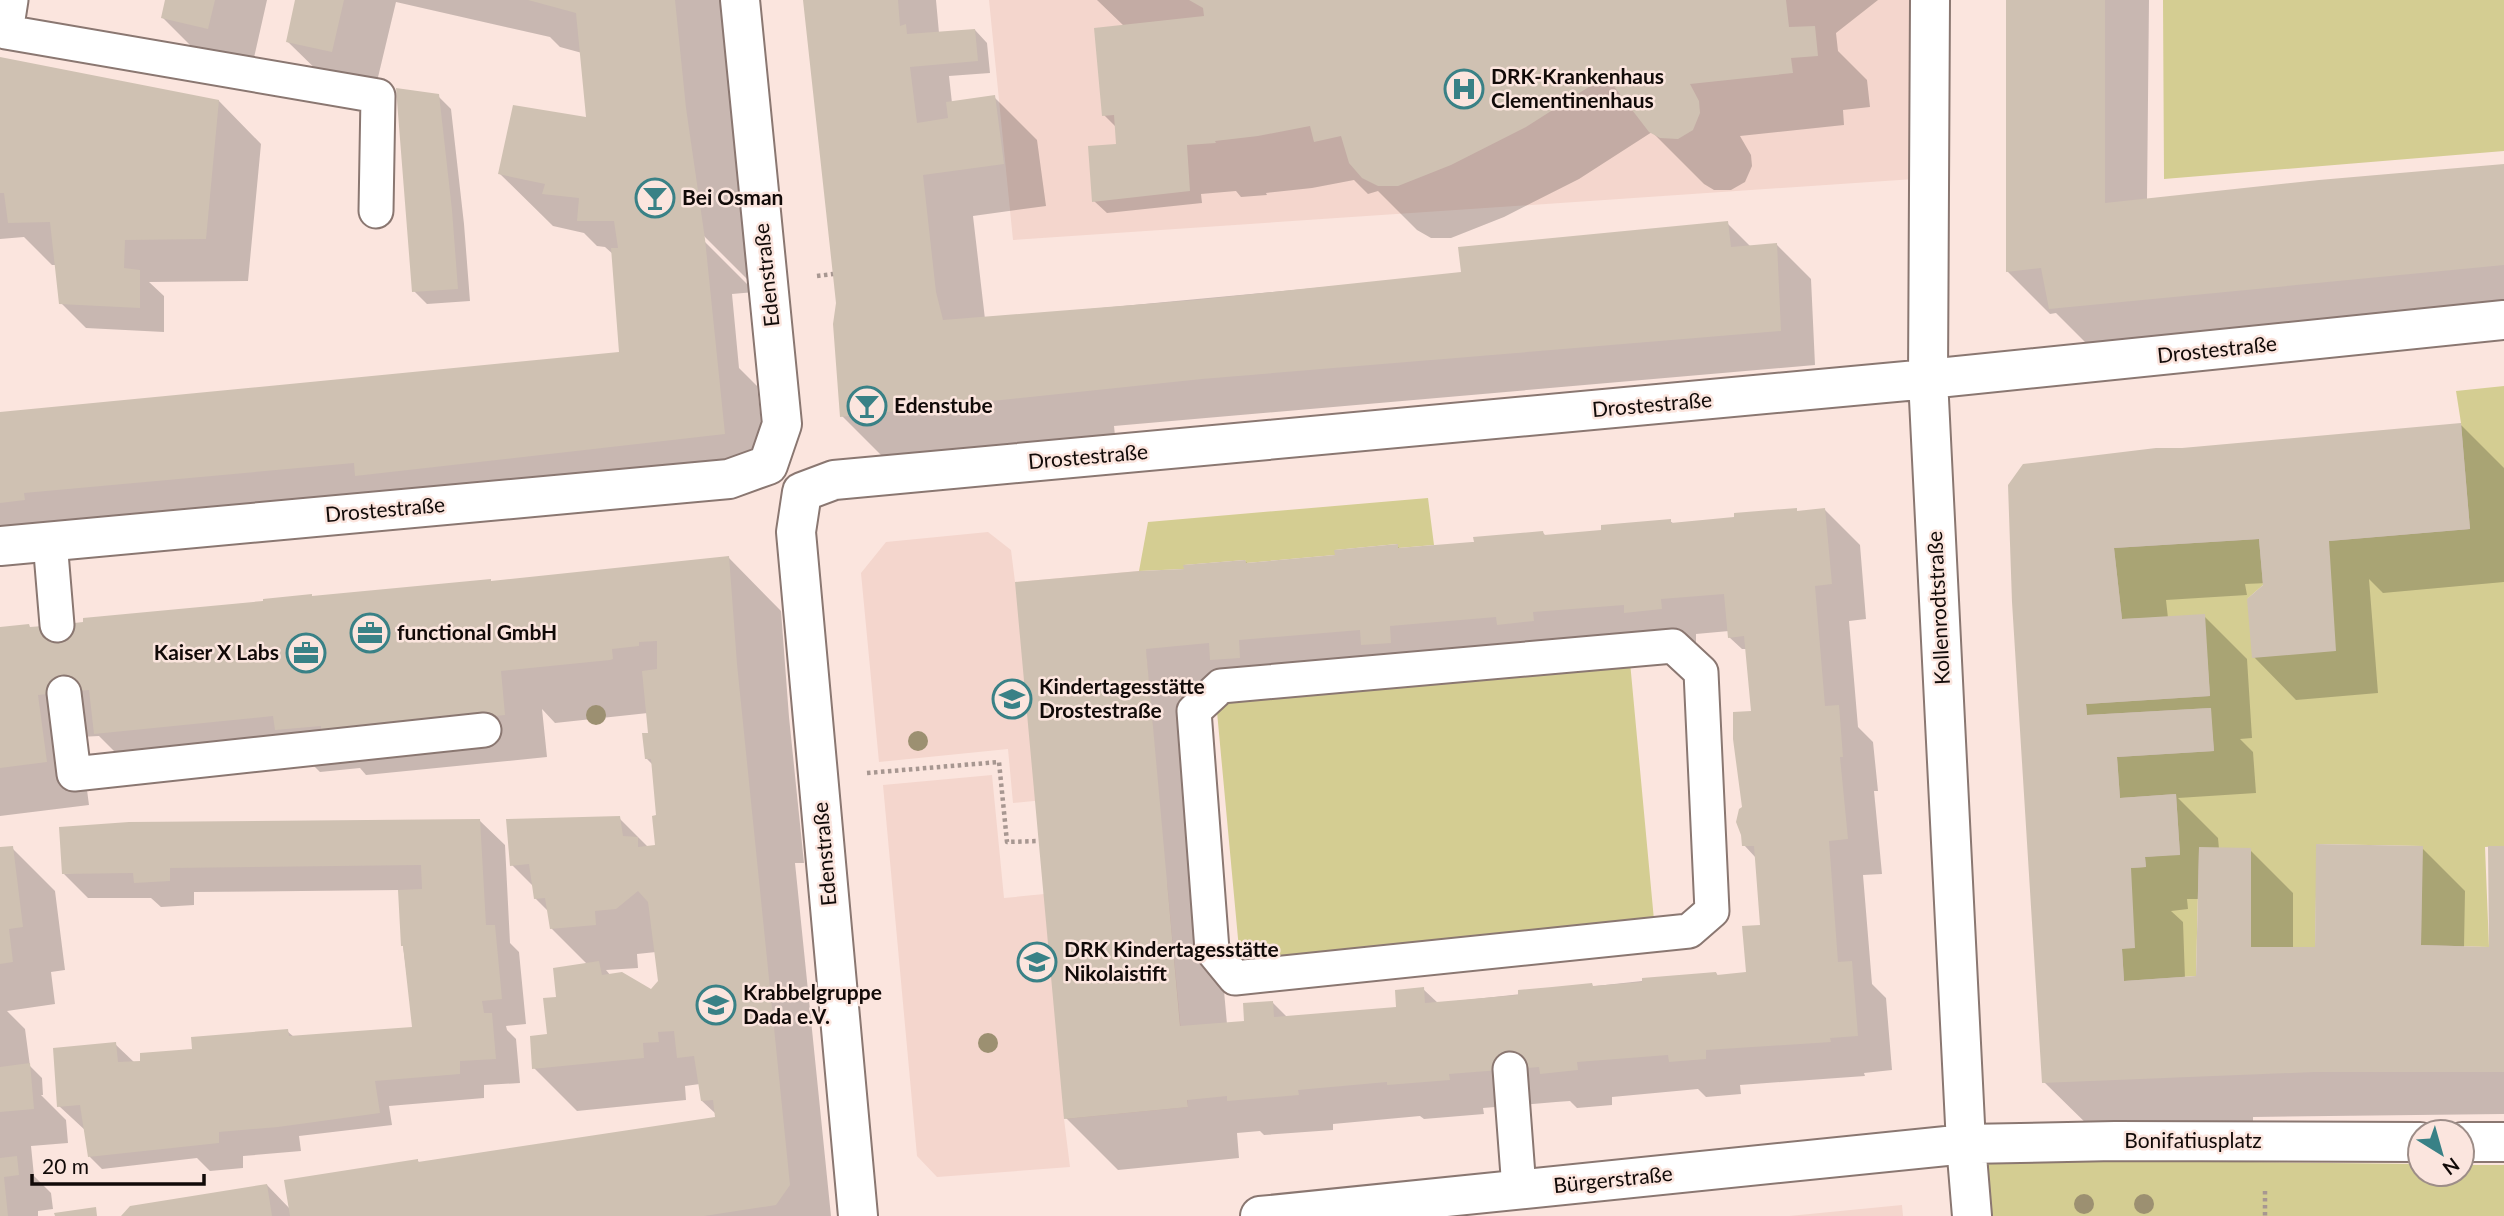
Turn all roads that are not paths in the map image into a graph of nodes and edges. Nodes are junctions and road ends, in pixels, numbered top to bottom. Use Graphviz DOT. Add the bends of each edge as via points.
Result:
graph roads {
  1 [pos="11,0"];
  2 [pos="740,0"];
  3 [pos="1930,0"];
  4 [pos="376,211"];
  5 [pos="2504,320"];
  6 [pos="1928,379"];
  7 [pos="768,465"];
  8 [pos="802,492"];
  9 [pos="50,541"];
  10 [pos="0,545"];
  11 [pos="57,625"];
  12 [pos="64,692"];
  13 [pos="484,730"];
  14 [pos="1689,932"];
  15 [pos="1510,1069"];
  16 [pos="2406,1142"];
  17 [pos="2476,1142"];
  18 [pos="2504,1142"];
  19 [pos="1966,1144"];
  20 [pos="1519,1189"];
  21 [pos="858,1216"];
  22 [pos="1260,1216"];
  23 [pos="1972,1216"];
  1 -- 4 [label="lane" via="6,32 378,96"];
  2 -- 7 [label="street, Edenstraße" via="782,424"];
  3 -- 6 [label="street, Kollenrodtstraße"];
  5 -- 6 [label="street, Drostestraße"];
  6 -- 8 [label="street, Drostestraße" via="834,480"];
  6 -- 19 [label="street, Kollenrodtstraße"];
  7 -- 9 [label="street, Drostestraße" via="729,479"];
  8 -- 21 [label="street, Edenstraße" via="796,532"];
  9 -- 10 [label="street, Drostestraße"];
  9 -- 11 [label="lane"];
  12 -- 13 [label="lane" via="74,774"];
  14 -- 14 [label="lane" via="1712,911 1701,672 1674,646 1221,686 1194,711 1212,950 1235,978"];
  15 -- 20 [label="lane"];
  16 -- 19 [label="street, Bonifatiusplatz"];
  17 -- 18 [label="street"];
  19 -- 20 [label="street, Bürgerstraße"];
  19 -- 23 [label="street, Kollenrodtstraße"];
  20 -- 22 [label="street, Bürgerstraße"];
}
